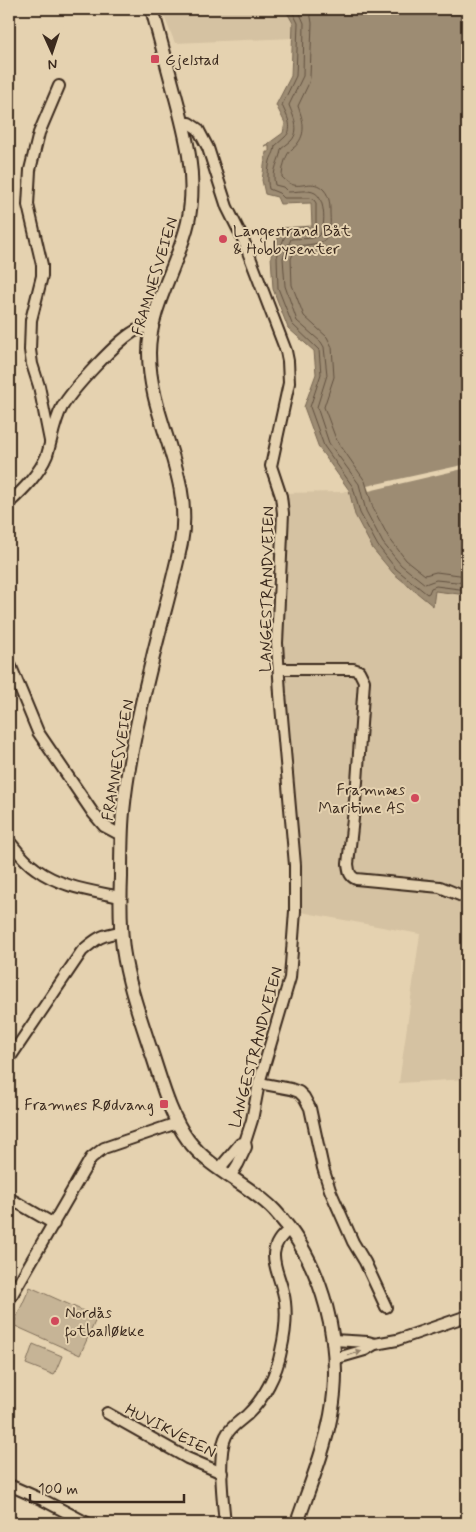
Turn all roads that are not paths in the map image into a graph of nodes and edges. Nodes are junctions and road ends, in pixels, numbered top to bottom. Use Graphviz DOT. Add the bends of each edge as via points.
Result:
graph roads {
  1 [pos="152,9"];
  2 [pos="59,86"];
  3 [pos="182,122"];
  4 [pos="152,328"];
  5 [pos="50,441"];
  6 [pos="9,503"];
  7 [pos="9,662"];
  8 [pos="280,669"];
  9 [pos="121,834"];
  10 [pos="9,841"];
  11 [pos="120,897"];
  12 [pos="467,898"];
  13 [pos="121,932"];
  14 [pos="10,1054"];
  15 [pos="259,1083"];
  16 [pos="177,1123"];
  17 [pos="245,1142"];
  18 [pos="219,1169"];
  19 [pos="230,1178"];
  20 [pos="9,1198"];
  21 [pos="54,1224"];
  22 [pos="290,1229"];
  23 [pos="9,1300"];
  24 [pos="386,1307"];
  25 [pos="467,1316"];
  26 [pos="333,1340"];
  27 [pos="375,1344"];
  28 [pos="334,1358"];
  29 [pos="107,1414"];
  30 [pos="222,1473"];
  31 [pos="9,1485"];
  32 [pos="87,1523"];
  33 [pos="224,1523"];
  34 [pos="297,1523"];
  1 -- 3 [label="main road, FRAMNESVEIEN"];
  2 -- 5 [label="street" via="36,142 28,204 42,270 31,320 30,350"];
  3 -- 4 [label="main road, FRAMNESVEIEN" via="190,159 191,202 184,237"];
  3 -- 8 [label="street, LANGESTRANDVEIEN" via="198,129 208,148 227,208 243,239 288,361 288,388 271,466 283,513 277,643"];
  4 -- 5 [label="street" via="137,329 126,337 83,380 62,408"];
  4 -- 9 [label="main road, FRAMNESVEIEN" via="149,353 153,386 183,494 184,525 130,764"];
  5 -- 6 [label="street" via="38,471"];
  7 -- 9 [label="street" via="38,732 93,813 104,826"];
  8 -- 12 [label="street" via="353,669 359,671 364,681 348,864 352,877 440,888"];
  8 -- 15 [label="street, LANGESTRANDVEIEN" via="293,832 295,919 289,985"];
  9 -- 11 [label="main road, FRAMNESVEIEN"];
  10 -- 11 [label="street" via="36,870 74,887"];
  11 -- 13 [label="main road, FRAMNESVEIEN"];
  13 -- 14 [label="street" via="105,934 82,951"];
  13 -- 16 [label="main road, FRAMNESVEIEN" via="136,1004"];
  15 -- 17 [label="street, LANGESTRANDVEIEN"];
  15 -- 24 [label="street" via="291,1089 304,1097 310,1108 330,1190"];
  16 -- 18 [label="main road, FRAMNESVEIEN" via="189,1142"];
  16 -- 21 [label="street" via="96,1153"];
  17 -- 18 [label="street, LANGESTRANDVEIEN"];
  17 -- 19 [label="street, LANGESTRANDVEIEN" via="246,1147"];
  18 -- 19 [label="main road, FRAMNESVEIEN"];
  19 -- 22 [label="main road, FRAMNESVEIEN" via="275,1210"];
  20 -- 21 [label="street"];
  21 -- 23 [label="street"];
  22 -- 26 [label="main road, FRAMNESVEIEN" via="314,1271"];
  22 -- 30 [label="street, HUVIKVEIEN" via="278,1239 274,1251 285,1300 286,1322 281,1354 256,1405 226,1436"];
  25 -- 27 [label="street" via="397,1340"];
  26 -- 27 [label="street"];
  26 -- 28 [label="main road, FRAMNESVEIEN"];
  28 -- 27 [label="street, one-way"];
  28 -- 34 [label="main road, FRAMNESVEIEN" via="332,1412"];
  29 -- 30 [label="street, HUVIKVEIEN" via="187,1458"];
  30 -- 33 [label="street, HUVIKVEIEN"];
  31 -- 32 [label="street"];
}
